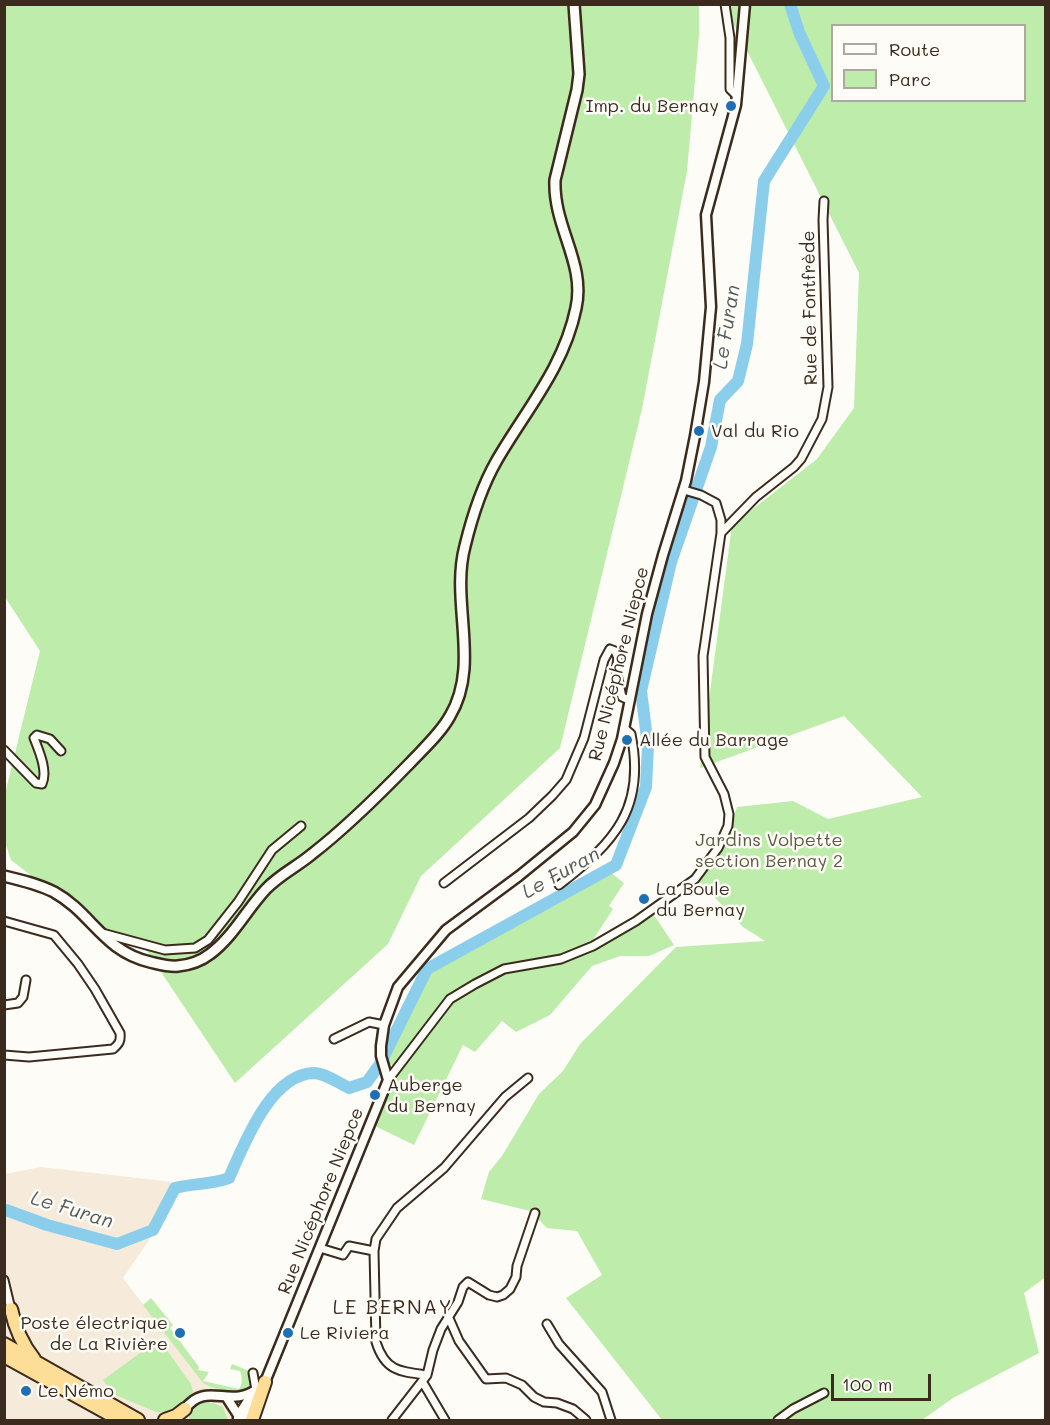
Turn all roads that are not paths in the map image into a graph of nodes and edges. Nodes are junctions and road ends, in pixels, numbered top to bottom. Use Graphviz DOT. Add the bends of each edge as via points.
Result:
graph roads {
  1 [pos="574,4"];
  2 [pos="725,4"];
  3 [pos="745,4"];
  4 [pos="737,96"];
  5 [pos="824,201"];
  6 [pos="686,490"];
  7 [pos="721,533"];
  8 [pos="629,700"];
  9 [pos="624,728"];
  10 [pos="4,750"];
  11 [pos="61,751"];
  12 [pos="300,826"];
  13 [pos="4,876"];
  14 [pos="444,884"];
  15 [pos="559,885"];
  16 [pos="4,921"];
  17 [pos="98,932"];
  18 [pos="26,980"];
  19 [pos="4,1005"];
  20 [pos="384,1024"];
  21 [pos="334,1039"];
  22 [pos="4,1055"];
  23 [pos="528,1078"];
  24 [pos="388,1080"];
  25 [pos="535,1213"];
  26 [pos="320,1248"];
  27 [pos="374,1251"];
  28 [pos="4,1280"];
  29 [pos="11,1309"];
  30 [pos="448,1316"];
  31 [pos="4,1322"];
  32 [pos="547,1324"];
  33 [pos="4,1344"];
  34 [pos="4,1356"];
  35 [pos="38,1364"];
  36 [pos="253,1373"];
  37 [pos="428,1375"];
  38 [pos="422,1381"];
  39 [pos="258,1388"];
  40 [pos="824,1394"];
  41 [pos="227,1398"];
  42 [pos="184,1415"];
  43 [pos="122,1417"];
  44 [pos="239,1419"];
  45 [pos="138,1420"];
  46 [pos="144,1420"];
  47 [pos="165,1420"];
  48 [pos="252,1420"];
  49 [pos="392,1420"];
  50 [pos="445,1420"];
  51 [pos="586,1420"];
  52 [pos="611,1420"];
  53 [pos="778,1420"];
  1 -- 17 [label="main road" via="578,90 554,194 574,259 579,284 577,307 563,351 495,464 471,524 459,583 465,670 461,693 450,716 372,802 268,887 207,957 177,966 144,961 121,952"];
  2 -- 4 [label="street" via="730,89"];
  3 -- 4 [label="street, Rue Nicéphore Niepce"];
  4 -- 6 [label="street, Rue Nicéphore Niepce" via="706,215 710,327"];
  5 -- 7 [label="street, Rue de Fontfrède" via="828,387 822,419 794,467 756,496"];
  6 -- 7 [label="street" via="716,503"];
  6 -- 8 [label="street, Rue Nicéphore Niepce" via="663,555"];
  7 -- 24 [label="street" via="703,656 705,756 724,794 729,814 718,848 695,879 593,946 561,959 504,969 450,999"];
  8 -- 9 [label="street, Rue Nicéphore Niepce"];
  8 -- 14 [label="street" via="622,697 616,670 618,658 610,649 584,738 566,780 529,818"];
  9 -- 15 [label="street" via="631,734 635,753 636,778 628,813 608,843"];
  9 -- 20 [label="street, Rue Nicéphore Niepce" via="604,789 586,816 558,845 446,930 398,987"];
  10 -- 11 [label="street" via="36,783 42,784 45,779 34,738 37,735 50,739"];
  12 -- 17 [label="street" via="272,850 238,903 208,940 195,948 165,950"];
  13 -- 17 [label="main road" via="55,893"];
  16 -- 22 [label="street" via="54,935 96,989 121,1039 113,1049 29,1057"];
  18 -- 19 [label="street" via="18,1003"];
  20 -- 21 [label="street" via="369,1022"];
  20 -- 24 [label="street, Rue Nicéphore Niepce" via="381,1056"];
  23 -- 27 [label="street" via="505,1097 444,1168 397,1208 376,1239"];
  24 -- 26 [label="street, Rue Nicéphore Niepce"];
  25 -- 30 [label="street" via="510,1289 497,1297 468,1282"];
  26 -- 27 [label="street" via="343,1255 349,1246"];
  26 -- 39 [label="street, Rue Nicéphore Niepce"];
  27 -- 37 [label="street" via="376,1342 380,1355 398,1370"];
  28 -- 29 [label="street"];
  29 -- 31 [label="highway"];
  29 -- 35 [label="highway" via="24,1347"];
  30 -- 37 [label="street" via="433,1350"];
  30 -- 51 [label="street" via="459,1341 486,1379 506,1378 544,1402 573,1409"];
  32 -- 52 [label="street" via="559,1344 602,1392"];
  33 -- 35 [label="highway"];
  34 -- 43 [label="highway"];
  35 -- 43 [label="highway"];
  36 -- 39 [label="street"];
  37 -- 38 [label="street"];
  38 -- 49 [label="street"];
  38 -- 50 [label="street"];
  39 -- 41 [label="street" via="246,1396"];
  39 -- 44 [label="street, Rue Nicéphore Niepce"];
  39 -- 44 [label="street"];
  39 -- 48 [label="highway"];
  40 -- 53 [label="street"];
  41 -- 42 [label="street" via="201,1395 191,1401"];
  41 -- 44 [label="street"];
  42 -- 47 [label="highway"];
  43 -- 45 [label="highway"];
  43 -- 46 [label="highway"];
}
